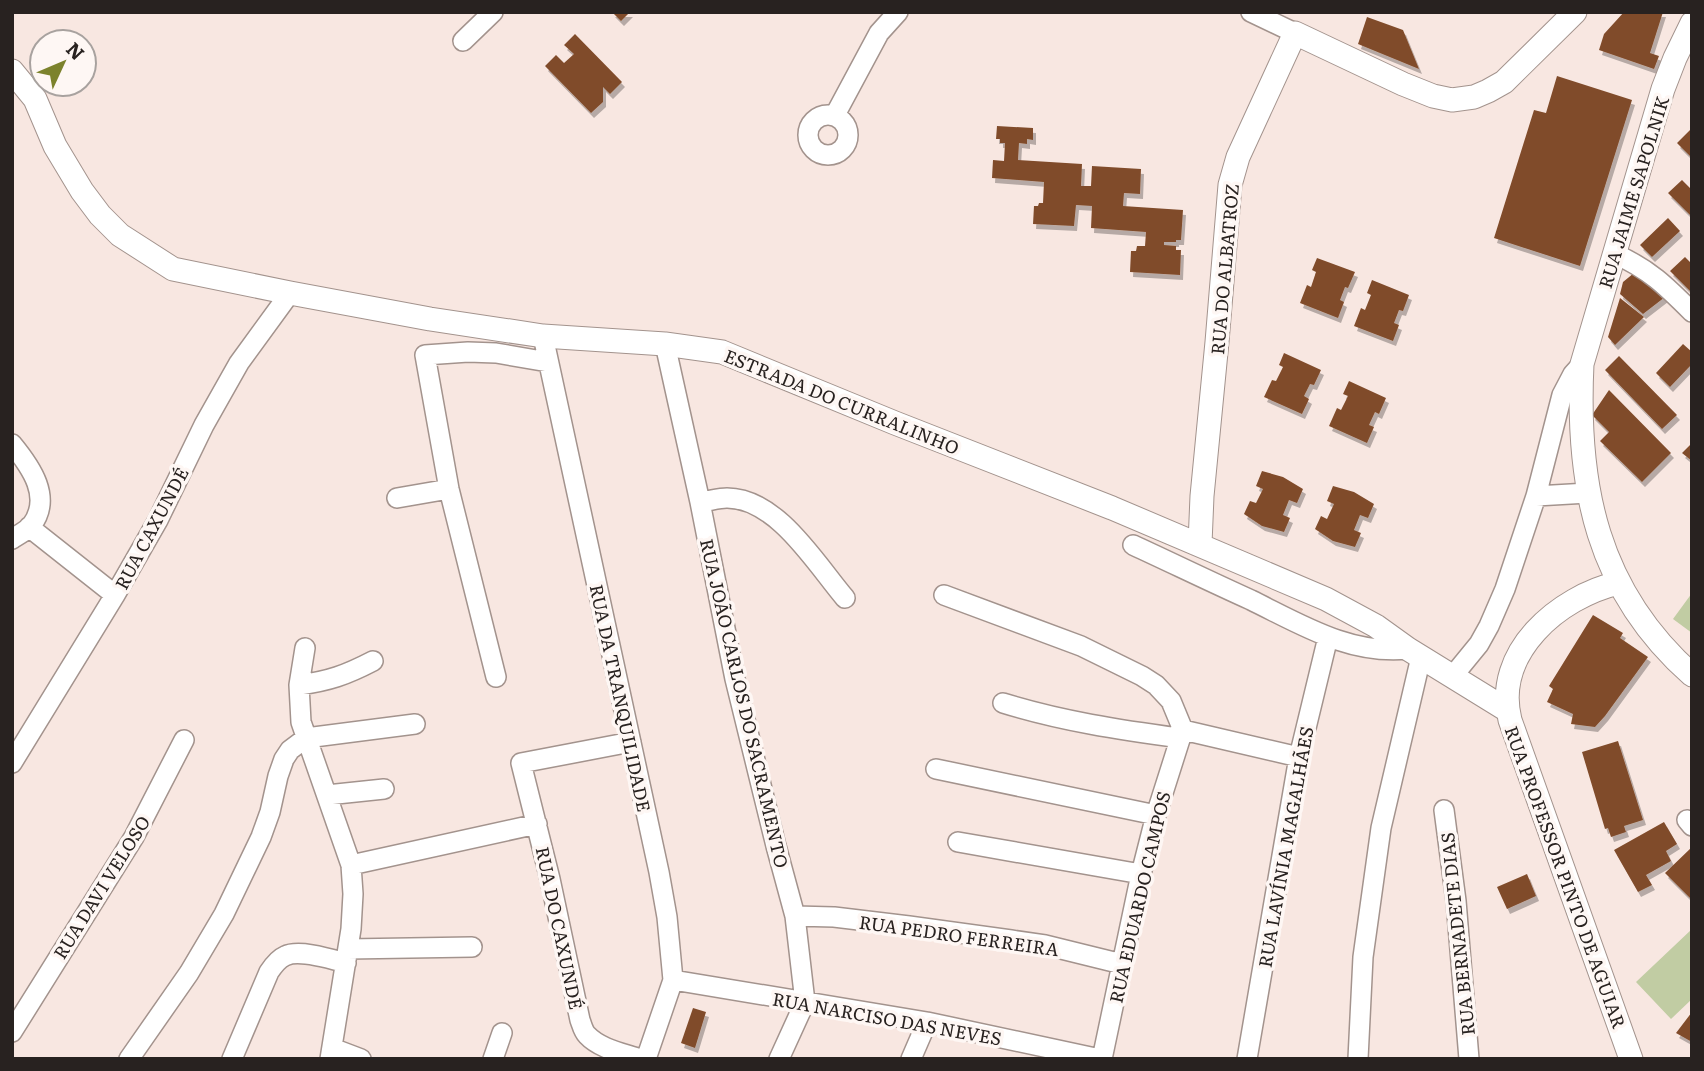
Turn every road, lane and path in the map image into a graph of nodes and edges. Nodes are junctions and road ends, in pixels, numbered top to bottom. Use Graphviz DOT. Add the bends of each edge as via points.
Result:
graph roads {
  1 [pos="493,12"];
  2 [pos="898,12"];
  3 [pos="1251,12"];
  4 [pos="1575,12"];
  5 [pos="1691,29"];
  6 [pos="1295,33"];
  7 [pos="463,41"];
  8 [pos="12,71"];
  9 [pos="835,115"];
  10 [pos="1615,254"];
  11 [pos="290,293"];
  12 [pos="1692,312"];
  13 [pos="543,336"];
  14 [pos="665,344"];
  15 [pos="548,362"];
  16 [pos="1582,364"];
  17 [pos="12,444"];
  18 [pos="449,489"];
  19 [pos="1588,493"];
  20 [pos="1536,496"];
  21 [pos="397,498"];
  22 [pos="700,502"];
  23 [pos="29,527"];
  24 [pos="12,539"];
  25 [pos="1200,544"];
  26 [pos="1133,545"];
  27 [pos="1618,583"];
  28 [pos="115,595"];
  29 [pos="944,595"];
  30 [pos="845,598"];
  31 [pos="1328,637"];
  32 [pos="305,648"];
  33 [pos="1415,653"];
  34 [pos="373,661"];
  35 [pos="1692,675"];
  36 [pos="496,677"];
  37 [pos="1452,677"];
  38 [pos="299,685"];
  39 [pos="1003,703"];
  40 [pos="1507,710"];
  41 [pos="415,724"];
  42 [pos="1182,734"];
  43 [pos="306,738"];
  44 [pos="184,740"];
  45 [pos="631,742"];
  46 [pos="1299,757"];
  47 [pos="12,763"];
  48 [pos="936,769"];
  49 [pos="384,789"];
  50 [pos="327,795"];
  51 [pos="1444,810"];
  52 [pos="1156,815"];
  53 [pos="537,824"];
  54 [pos="958,842"];
  55 [pos="351,865"];
  56 [pos="1141,874"];
  57 [pos="795,916"];
  58 [pos="472,947"];
  59 [pos="347,956"];
  60 [pos="1122,964"];
  61 [pos="673,980"];
  62 [pos="805,1002"];
  63 [pos="927,1022"];
  64 [pos="12,1032"];
  65 [pos="502,1033"];
  66 [pos="331,1053"];
  67 [pos="1039,1053"];
  68 [pos="129,1059"];
  69 [pos="232,1059"];
  70 [pos="360,1059"];
  71 [pos="493,1059"];
  72 [pos="640,1059"];
  73 [pos="646,1059"];
  74 [pos="779,1059"];
  75 [pos="911,1059"];
  76 [pos="1101,1059"];
  77 [pos="1247,1059"];
  78 [pos="1358,1059"];
  79 [pos="1469,1059"];
  80 [pos="1631,1059"];
  1 -- 7 [label="street"];
  2 -- 9 [label="street" via="879,33"];
  3 -- 6 [label="street"];
  4 -- 6 [label="street" via="1504,82 1474,97 1452,100 1433,96"];
  5 -- 10 [label="street, RUA JAIME SAPOLNIK" via="1663,89"];
  6 -- 25 [label="street, RUA DO ALBATROZ" via="1238,157 1230,185"];
  8 -- 11 [label="street, ESTRADA DO CURRALINHO" via="35,99 55,146 82,191 120,235 173,269"];
  10 -- 12 [label="street" via="1648,271"];
  10 -- 16 [label="street, RUA JAIME SAPOLNIK"];
  11 -- 13 [label="street, ESTRADA DO CURRALINHO"];
  11 -- 28 [label="street, RUA CAXUNDÉ" via="233,373"];
  13 -- 14 [label="street, ESTRADA DO CURRALINHO"];
  13 -- 15 [label="street, RUA DA TRANQUILIDADE"];
  14 -- 22 [label="street, RUA JOÃO CARLOS DO SACRAMENTO"];
  14 -- 25 [label="street, ESTRADA DO CURRALINHO" via="722,352"];
  15 -- 18 [label="street" via="496,353 425,355"];
  15 -- 45 [label="street, RUA DA TRANQUILIDADE"];
  16 -- 19 [label="street, RUA JAIME SAPOLNIK" via="1580,417"];
  16 -- 20 [label="street, RUA JAIME SAPOLNIK" via="1562,395"];
  17 -- 23 [label="street" via="36,479 41,496 39,511"];
  18 -- 21 [label="street"];
  18 -- 36 [label="street"];
  19 -- 20 [label="street"];
  19 -- 27 [label="street, RUA JAIME SAPOLNIK"];
  20 -- 37 [label="street, RUA JAIME SAPOLNIK" via="1489,626"];
  22 -- 30 [label="street" via="728,498 766,511 805,547"];
  22 -- 57 [label="street, RUA JOÃO CARLOS DO SACRAMENTO" via="735,679"];
  23 -- 24 [label="street"];
  23 -- 28 [label="street"];
  25 -- 33 [label="street, ESTRADA DO CURRALINHO" via="1352,611"];
  26 -- 31 [label="street"];
  27 -- 35 [label="street, RUA JAIME SAPOLNIK" via="1651,633"];
  27 -- 40 [label="street, RUA PROFESSOR PINTO DE AGUIAR" via="1567,605 1533,633 1513,668"];
  28 -- 47 [label="street, RUA CAXUNDÉ"];
  29 -- 42 [label="street" via="1081,646 1142,676 1171,701"];
  31 -- 33 [label="street" via="1372,650"];
  31 -- 46 [label="street, RUA LAVÍNIA MAGALHÃES"];
  32 -- 38 [label="street"];
  33 -- 37 [label="street, ESTRADA DO CURRALINHO"];
  33 -- 78 [label="street" via="1381,828 1363,957"];
  34 -- 38 [label="street" via="334,679"];
  37 -- 40 [label="street, ESTRADA DO CURRALINHO"];
  38 -- 43 [label="street"];
  39 -- 42 [label="street" via="1085,724"];
  40 -- 80 [label="street, RUA PROFESSOR PINTO DE AGUIAR"];
  41 -- 43 [label="street"];
  42 -- 46 [label="street"];
  42 -- 52 [label="street, RUA EDUARDO CAMPOS"];
  43 -- 50 [label="street"];
  43 -- 68 [label="street" via="284,759 261,837 224,914 190,973"];
  44 -- 64 [label="street, RUA DAVI VELOSO" via="134,837"];
  45 -- 53 [label="street, RUA DO CAXUNDÉ" via="521,762"];
  45 -- 61 [label="street, RUA DA TRANQUILIDADE" via="659,872"];
  46 -- 77 [label="street, RUA LAVÍNIA MAGALHÃES"];
  48 -- 52 [label="street"];
  49 -- 50 [label="street"];
  50 -- 55 [label="street"];
  51 -- 79 [label="street, RUA BERNADETE DIAS"];
  52 -- 56 [label="street, RUA EDUARDO CAMPOS"];
  53 -- 55 [label="street"];
  53 -- 72 [label="street, RUA DO CAXUNDÉ" via="585,1033 595,1042"];
  54 -- 56 [label="street"];
  55 -- 59 [label="street"];
  56 -- 60 [label="street, RUA EDUARDO CAMPOS"];
  57 -- 60 [label="street, RUA PEDRO FERREIRA" via="999,938"];
  57 -- 62 [label="street, RUA JOÃO CARLOS DO SACRAMENTO"];
  58 -- 59 [label="street"];
  59 -- 66 [label="street"];
  59 -- 69 [label="street" via="286,955 278,961"];
  60 -- 76 [label="street, RUA EDUARDO CAMPOS"];
  61 -- 62 [label="street, RUA NARCISO DAS NEVES"];
  61 -- 73 [label="street, RUA DA TRANQUILIDADE"];
  62 -- 63 [label="street, RUA NARCISO DAS NEVES"];
  62 -- 74 [label="street"];
  63 -- 67 [label="street, RUA NARCISO DAS NEVES"];
  63 -- 75 [label="street"];
  65 -- 71 [label="street"];
  66 -- 70 [label="street"];
  67 -- 76 [label="street, RUA NARCISO DAS NEVES"];
}
